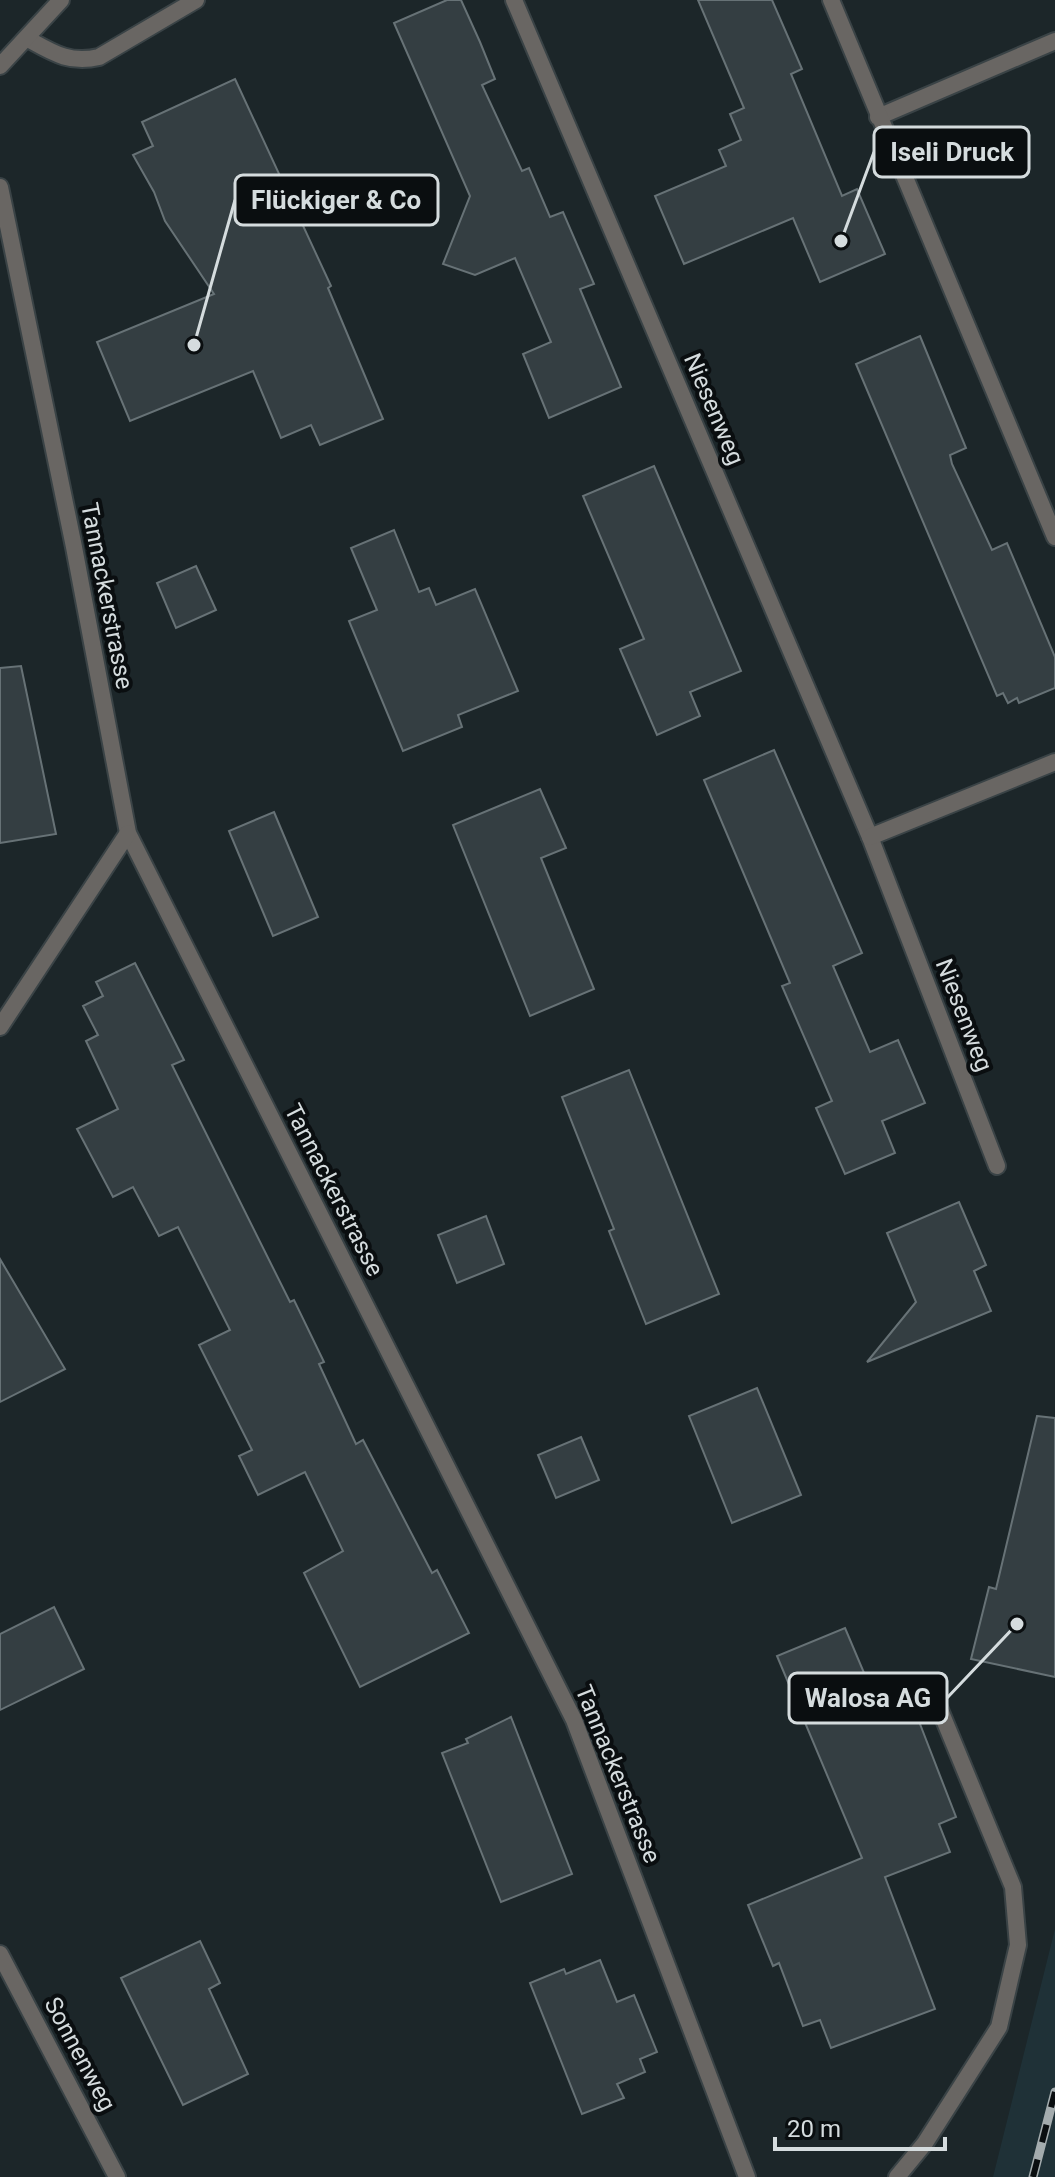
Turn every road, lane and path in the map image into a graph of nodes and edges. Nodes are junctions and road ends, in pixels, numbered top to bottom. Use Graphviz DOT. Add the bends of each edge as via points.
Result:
graph roads {
  1 [pos="61,0"];
  2 [pos="196,0"];
  3 [pos="514,0"];
  4 [pos="831,0"];
  5 [pos="28,39"];
  6 [pos="1055,41"];
  7 [pos="0,66"];
  8 [pos="878,117"];
  9 [pos="0,187"];
  10 [pos="1055,537"];
  11 [pos="1055,762"];
  12 [pos="128,833"];
  13 [pos="870,837"];
  14 [pos="0,1027"];
  15 [pos="997,1166"];
  16 [pos="931,1688"];
  17 [pos="0,1954"];
  18 [pos="117,2177"];
  19 [pos="747,2177"];
  20 [pos="897,2177"];
  1 -- 5 [label="street"];
  2 -- 5 [label="street" via="99,57 82,61 61,58"];
  3 -- 13 [label="street, Niesenweg"];
  4 -- 8 [label="street"];
  5 -- 7 [label="street"];
  6 -- 8 [label="street"];
  8 -- 10 [label="street"];
  9 -- 12 [label="street, Tannackerstrasse"];
  11 -- 13 [label="street"];
  12 -- 14 [label="street"];
  12 -- 19 [label="street, Tannackerstrasse" via="574,1720"];
  13 -- 15 [label="street, Niesenweg"];
  16 -- 20 [label="street" via="1013,1887 1018,1945 999,2027 925,2143"];
  17 -- 18 [label="street, Sonnenweg"];
}
